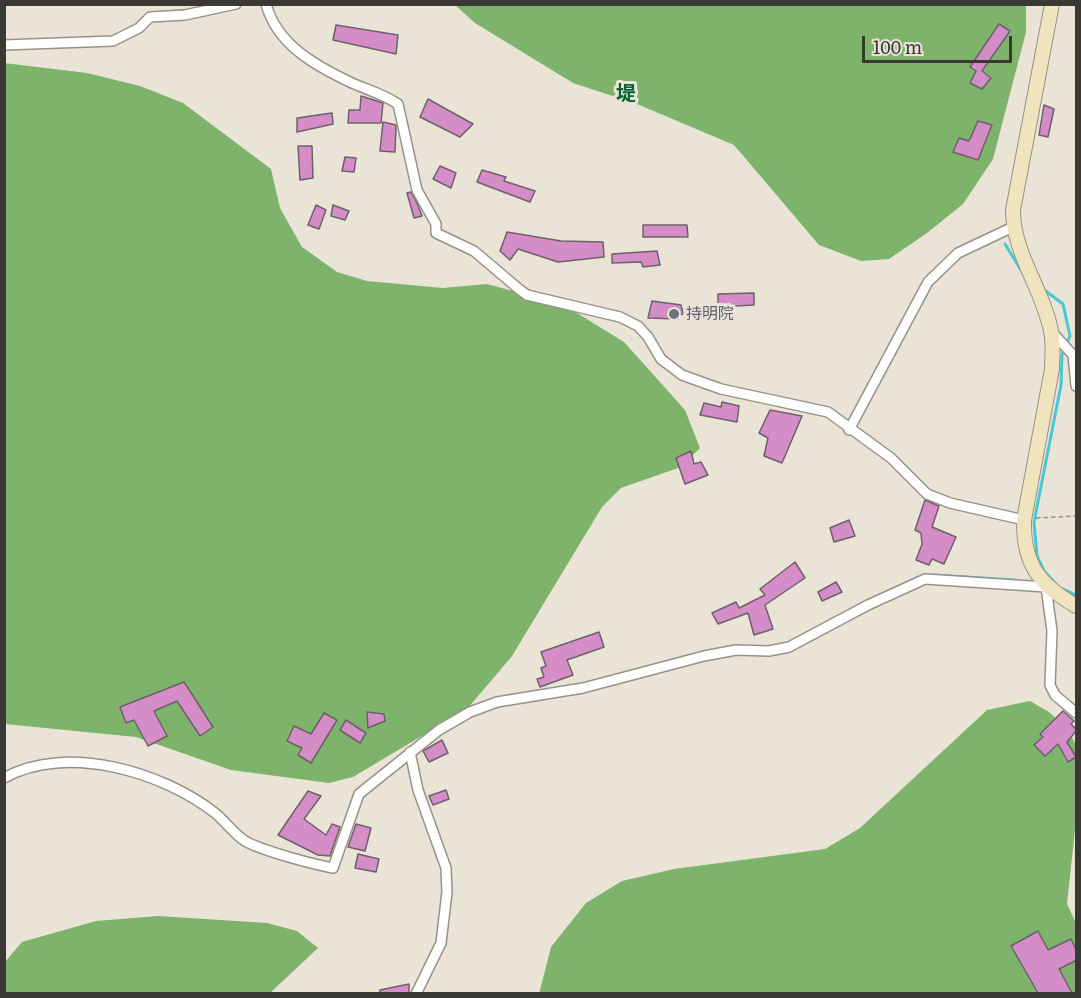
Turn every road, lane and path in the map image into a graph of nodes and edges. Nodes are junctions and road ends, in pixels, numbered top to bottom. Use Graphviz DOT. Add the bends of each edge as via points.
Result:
graph roads {
  1 [pos="236,4"];
  2 [pos="266,4"];
  3 [pos="1052,4"];
  4 [pos="4,45"];
  5 [pos="1013,227"];
  6 [pos="1051,331"];
  7 [pos="1077,386"];
  8 [pos="849,430"];
  9 [pos="1077,516"];
  10 [pos="1030,519"];
  11 [pos="1046,587"];
  12 [pos="1077,606"];
  13 [pos="1077,713"];
  14 [pos="410,752"];
  15 [pos="4,778"];
  16 [pos="416,993"];
  1 -- 4 [label="street" via="185,15 150,17 139,28 113,41"];
  2 -- 8 [label="street" via="273,25 290,47 398,104 417,190 436,224 436,233 474,251 527,295 620,317 638,326 661,359 682,375 721,389 819,409"];
  3 -- 5 [label="street" via="1016,188"];
  5 -- 6 [label="street"];
  5 -- 8 [label="street" via="958,253 928,282"];
  6 -- 7 [label="street" via="1073,355"];
  6 -- 10 [label="street" via="1052,369"];
  8 -- 10 [label="street" via="891,458 927,494 950,504"];
  9 -- 10 [label="path"];
  10 -- 11 [label="street" via="1027,555"];
  11 -- 12 [label="street"];
  11 -- 13 [label="street" via="1052,632 1050,686"];
  11 -- 14 [label="street" via="925,579 789,647 704,656 583,688 497,702 470,712"];
  14 -- 15 [label="street" via="359,794 333,868 245,841 215,813 153,776 71,762 17,771"];
  14 -- 16 [label="street" via="418,790 446,868 447,892 441,943"];
}
